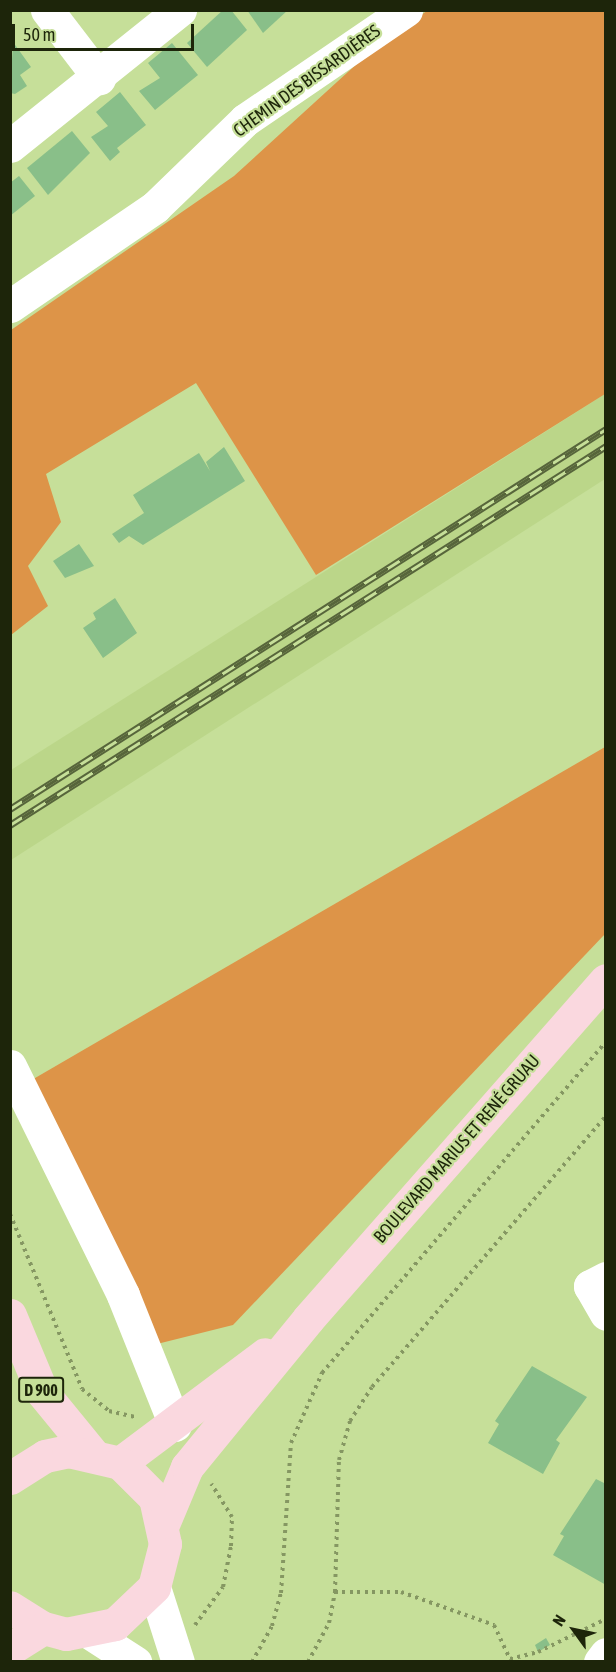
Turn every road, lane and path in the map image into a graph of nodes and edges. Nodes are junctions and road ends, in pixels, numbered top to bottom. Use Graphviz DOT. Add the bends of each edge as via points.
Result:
graph roads {
  1 [pos="47,10"];
  2 [pos="180,10"];
  3 [pos="406,10"];
  4 [pos="99,78"];
  5 [pos="10,146"];
  6 [pos="10,306"];
  7 [pos="606,980"];
  8 [pos="606,1042"];
  9 [pos="10,1066"];
  10 [pos="606,1116"];
  11 [pos="10,1215"];
  12 [pos="606,1278"];
  13 [pos="606,1314"];
  14 [pos="10,1315"];
  15 [pos="308,1319"];
  16 [pos="167,1432"];
  17 [pos="106,1458"];
  18 [pos="187,1467"];
  19 [pos="10,1478"];
  20 [pos="164,1522"];
  21 [pos="154,1587"];
  22 [pos="335,1592"];
  23 [pos="10,1607"];
  24 [pos="606,1619"];
  25 [pos="43,1629"];
  26 [pos="90,1633"];
  27 [pos="10,1649"];
  28 [pos="174,1653"];
  29 [pos="606,1654"];
  30 [pos="135,1662"];
  31 [pos="252,1662"];
  32 [pos="308,1662"];
  33 [pos="600,1662"];
  1 -- 4 [label="street"];
  2 -- 4 [label="street"];
  3 -- 6 [label="street, CHEMIN DES BISSARDIÈRES" via="245,120 155,207"];
  4 -- 5 [label="street"];
  7 -- 15 [label="main road, BOULEVARD MARIUS ET RENÉ GRUAU"];
  8 -- 31 [label="path" via="322,1373 291,1443 281,1593"];
  9 -- 16 [label="street" via="123,1295"];
  10 -- 22 [label="path" via="372,1387 350,1421 339,1460"];
  11 -- 16 [label="path" via="82,1389 109,1411 149,1420"];
  12 -- 13 [label="street" via="590,1286"];
  14 -- 17 [label="main road, D 900" via="42,1392"];
  15 -- 16 [label="main road, BOULEVARD MARIUS ET RENÉ GRUAU"];
  15 -- 18 [label="main road, BOULEVARD MARIUS ET RENÉ GRUAU"];
  16 -- 17 [label="main road, BOULEVARD MARIUS ET RENÉ GRUAU"];
  17 -- 19 [label="main road" via="45,1456"];
  17 -- 20 [label="main road" via="140,1478"];
  18 -- 20 [label="main road, BOULEVARD MARIUS ET RENÉ GRUAU"];
  18 -- 28 [label="path" via="201,1469 232,1517 231,1546 223,1587"];
  20 -- 21 [label="main road" via="163,1566"];
  21 -- 26 [label="main road" via="138,1608"];
  21 -- 28 [label="street"];
  22 -- 24 [label="path" via="401,1592 494,1625 510,1659 572,1637"];
  22 -- 32 [label="path" via="329,1623"];
  23 -- 25 [label="main road"];
  25 -- 26 [label="main road"];
  25 -- 27 [label="main road"];
  26 -- 30 [label="street"];
  29 -- 33 [label="street"];
}
